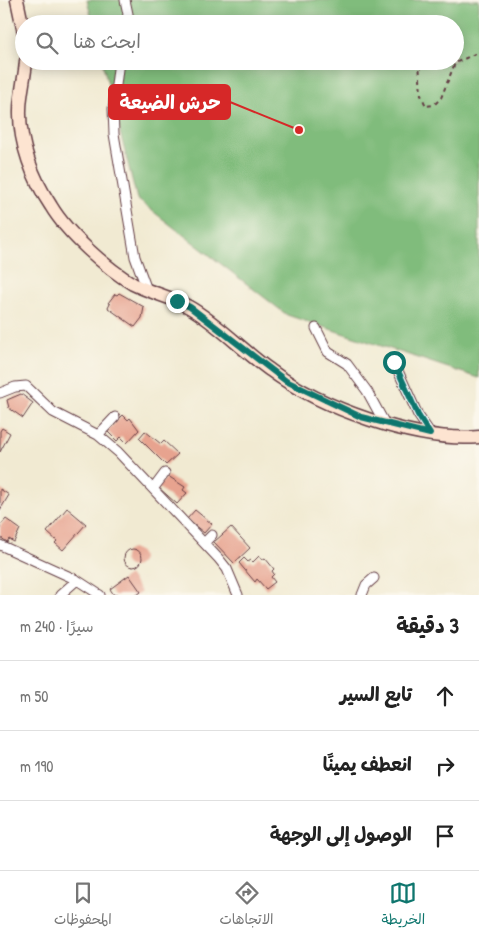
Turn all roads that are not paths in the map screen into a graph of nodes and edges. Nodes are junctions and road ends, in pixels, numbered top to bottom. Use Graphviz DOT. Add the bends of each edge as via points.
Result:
graph roads {
  1 [pos="17,0"];
  2 [pos="125,0"];
  3 [pos="20,15"];
  4 [pos="128,15"];
  5 [pos="25,70"];
  6 [pos="118,70"];
  7 [pos="147,290"];
  8 [pos="316,328"];
  9 [pos="394,362"];
  10 [pos="0,393"];
  11 [pos="115,417"];
  12 [pos="385,424"];
  13 [pos="430,434"];
  14 [pos="98,435"];
  15 [pos="479,437"];
  16 [pos="165,473"];
  17 [pos="153,489"];
  18 [pos="212,534"];
  19 [pos="205,542"];
  20 [pos="0,545"];
  21 [pos="374,578"];
  22 [pos="77,580"];
  23 [pos="60,595"];
  24 [pos="100,595"];
  25 [pos="238,595"];
  26 [pos="362,595"];
  1 -- 3 [label="street"];
  2 -- 4 [label="street"];
  5 -- 7 [label="street" via="21,126 27,153 42,191 64,224 88,247 128,280"];
  6 -- 7 [label="street" via="113,109 114,134 135,257"];
  7 -- 12 [label="street" via="190,307 286,381 361,417"];
  8 -- 12 [label="street" via="328,352 347,364 367,391"];
  9 -- 13 [label="street"];
  10 -- 14 [label="street" via="26,386 54,412"];
  11 -- 14 [label="street"];
  12 -- 13 [label="street"];
  13 -- 15 [label="street"];
  14 -- 17 [label="street"];
  16 -- 17 [label="street"];
  17 -- 19 [label="street" via="183,513"];
  18 -- 19 [label="street"];
  19 -- 25 [label="street" via="227,569"];
  20 -- 22 [label="street"];
  21 -- 26 [label="street"];
  22 -- 23 [label="street"];
  22 -- 24 [label="street"];
}
